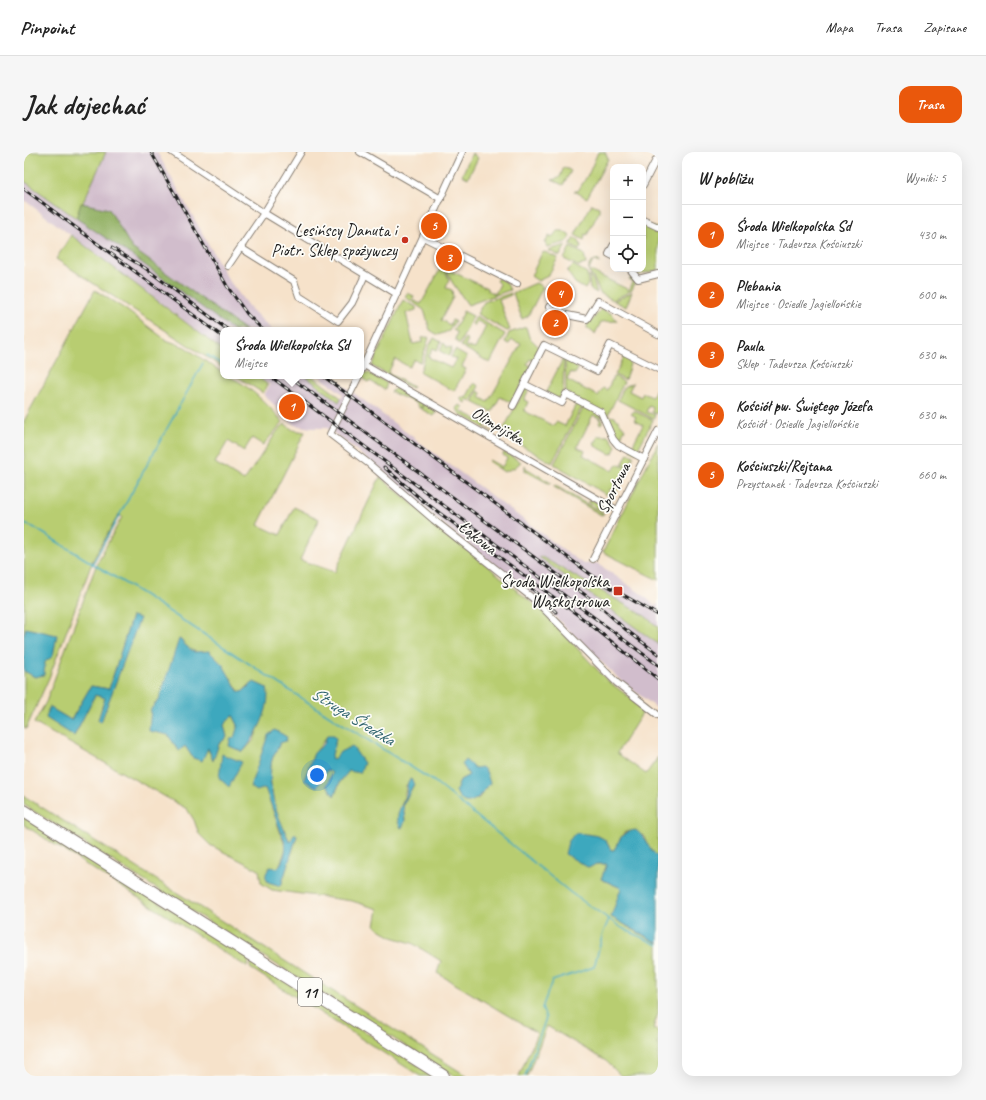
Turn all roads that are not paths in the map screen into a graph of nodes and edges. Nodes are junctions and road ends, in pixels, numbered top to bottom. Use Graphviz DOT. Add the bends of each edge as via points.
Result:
graph roads {
  1 [pos="172,152"];
  2 [pos="300,152"];
  3 [pos="360,152"];
  4 [pos="462,152"];
  5 [pos="658,161"];
  6 [pos="646,180"];
  7 [pos="441,199"];
  8 [pos="264,213"];
  9 [pos="646,222"];
  10 [pos="658,228"];
  11 [pos="423,237"];
  12 [pos="241,248"];
  13 [pos="228,266"];
  14 [pos="632,272"];
  15 [pos="658,274"];
  16 [pos="365,275"];
  17 [pos="517,284"];
  18 [pos="397,294"];
  19 [pos="549,307"];
  20 [pos="658,334"];
  21 [pos="364,364"];
  22 [pos="364,369"];
  23 [pos="658,369"];
  24 [pos="358,379"];
  25 [pos="524,384"];
  26 [pos="513,406"];
  27 [pos="658,431"];
  28 [pos="644,459"];
  29 [pos="617,510"];
  30 [pos="593,559"];
  31 [pos="658,715"];
  32 [pos="24,811"];
  33 [pos="443,1076"];
  1 -- 8 [label="street"];
  2 -- 8 [label="street"];
  3 -- 7 [label="street"];
  4 -- 7 [label="street"];
  5 -- 6 [label="street" via="656,160"];
  7 -- 11 [label="street"];
  8 -- 12 [label="street"];
  8 -- 16 [label="street"];
  9 -- 10 [label="street"];
  11 -- 17 [label="street"];
  11 -- 18 [label="street"];
  12 -- 13 [label="street"];
  12 -- 16 [label="street" via="294,281 298,296 338,321 352,303"];
  14 -- 15 [label="street" via="638,279"];
  16 -- 18 [label="street"];
  18 -- 21 [label="street"];
  19 -- 20 [label="street" via="562,314 587,320 598,301"];
  22 -- 29 [label="street, Olimpijska"];
  23 -- 25 [label="street" via="610,345 596,371 544,345"];
  24 -- 31 [label="street, Łąkowa" via="330,434 535,600 617,683"];
  25 -- 26 [label="street"];
  25 -- 28 [label="street" via="562,403 566,394 601,412 618,445"];
  27 -- 28 [label="street, Sportowa"];
  28 -- 29 [label="street, Sportowa"];
  29 -- 30 [label="street, Sportowa"];
  32 -- 33 [label="highway, 11"];
}
